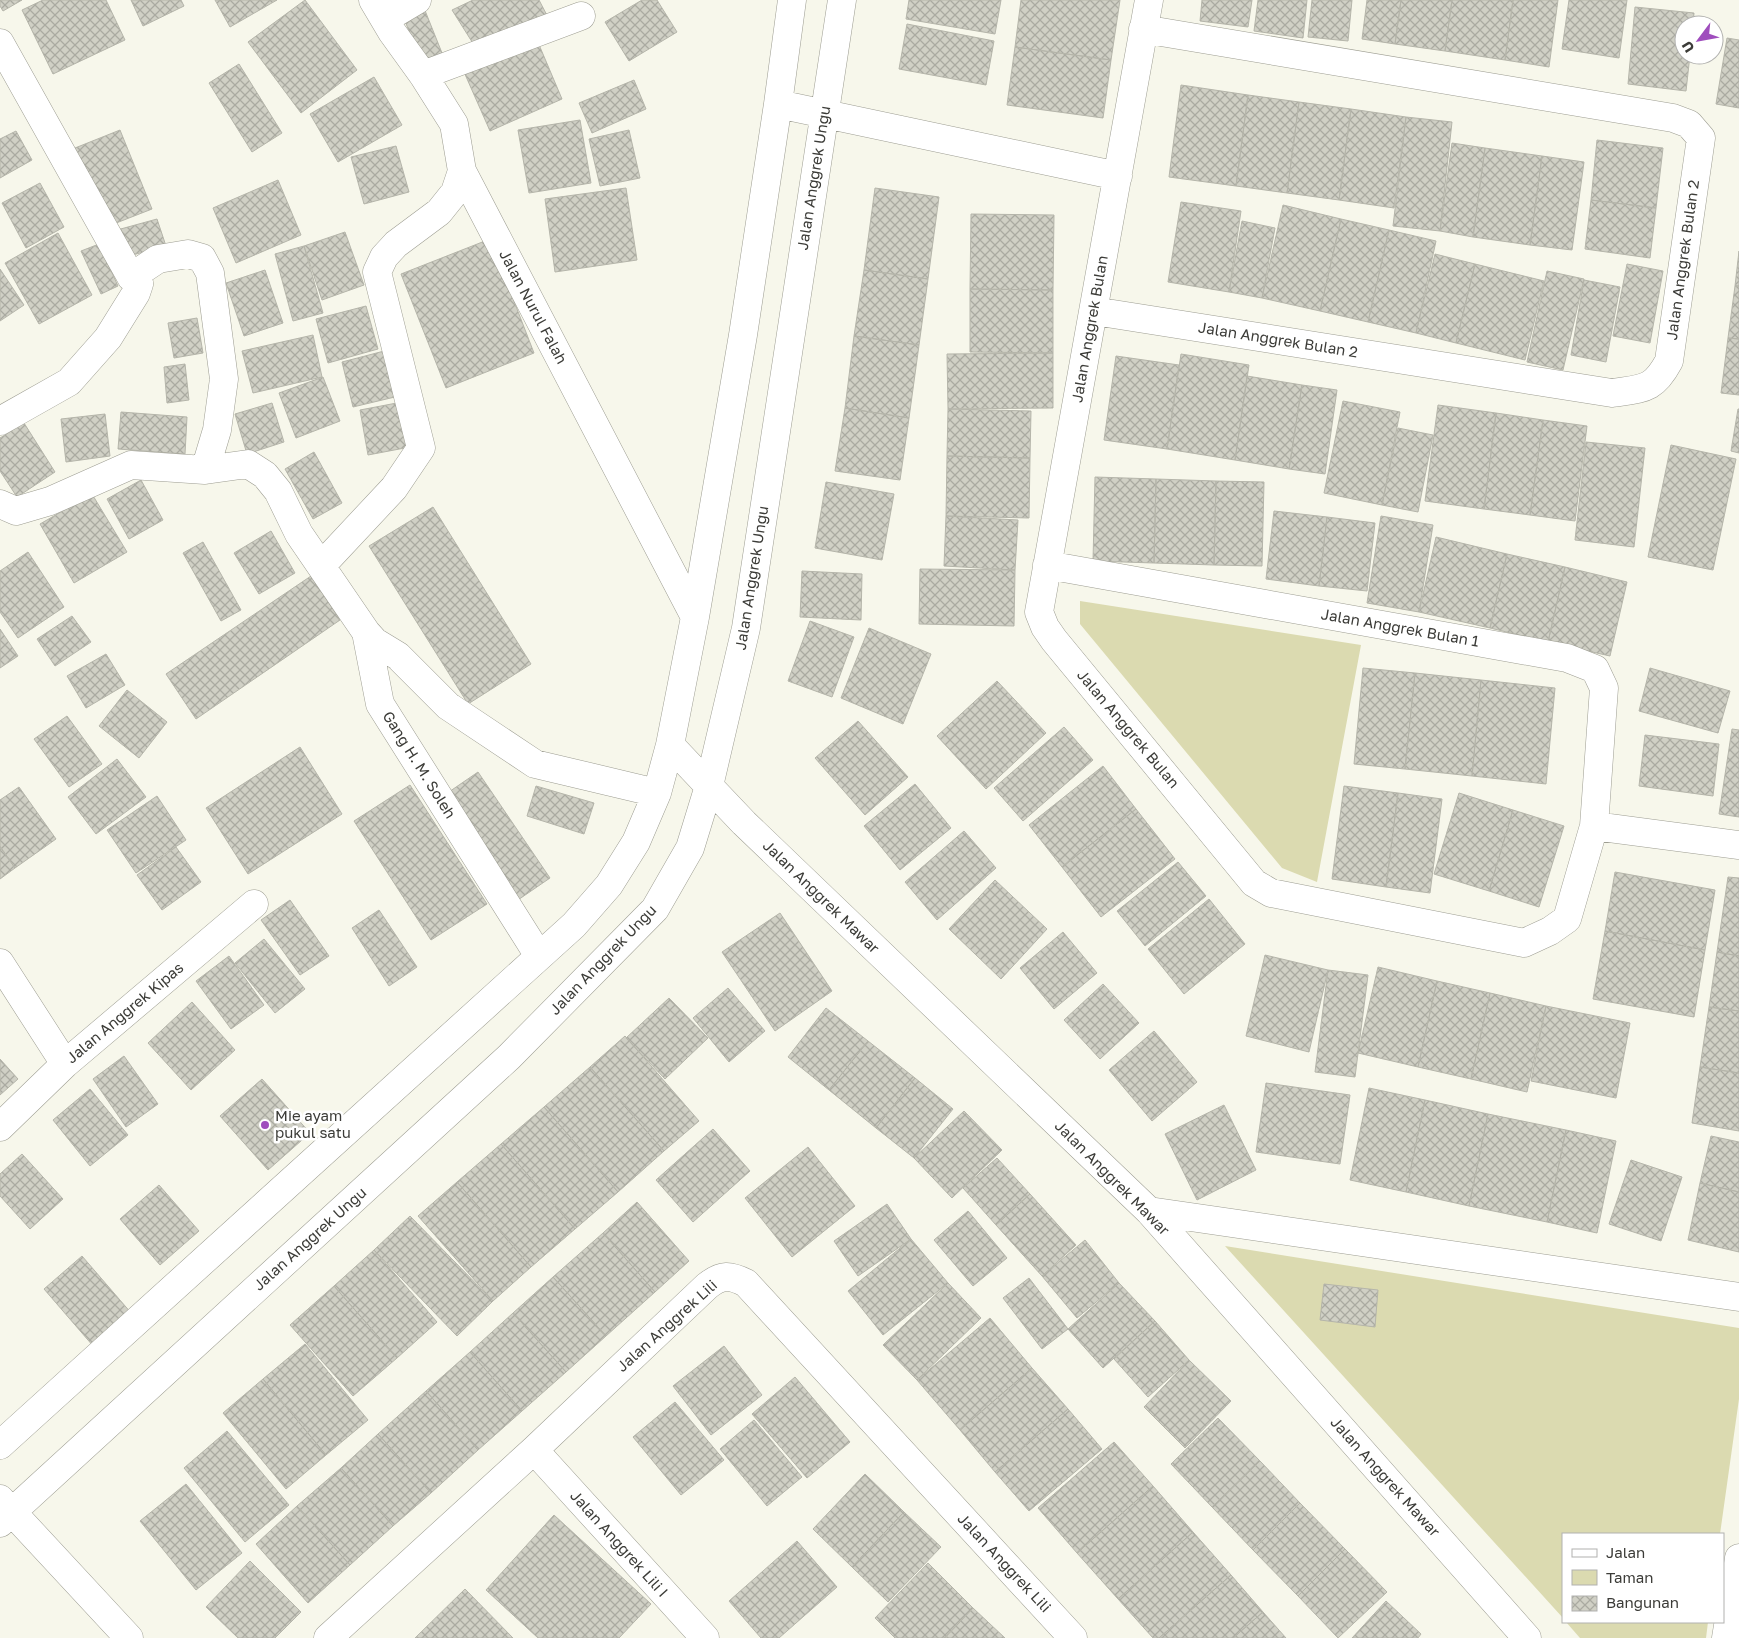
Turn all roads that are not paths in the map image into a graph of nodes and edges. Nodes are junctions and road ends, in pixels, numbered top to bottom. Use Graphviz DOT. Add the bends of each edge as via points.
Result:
graph roads {
  1 [pos="417,0"];
  2 [pos="792,0"];
  3 [pos="842,0"];
  4 [pos="1149,0"];
  5 [pos="379,10"];
  6 [pos="581,16"];
  7 [pos="1143,29"];
  8 [pos="0,43"];
  9 [pos="423,75"];
  10 [pos="778,104"];
  11 [pos="824,113"];
  12 [pos="462,171"];
  13 [pos="1118,176"];
  14 [pos="131,277"];
  15 [pos="1094,311"];
  16 [pos="0,421"];
  17 [pos="205,470"];
  18 [pos="0,504"];
  19 [pos="1047,565"];
  20 [pos="321,566"];
  21 [pos="695,617"];
  22 [pos="366,632"];
  23 [pos="670,745"];
  24 [pos="709,786"];
  25 [pos="657,794"];
  26 [pos="1594,826"];
  27 [pos="1739,845"];
  28 [pos="254,904"];
  29 [pos="539,956"];
  30 [pos="0,963"];
  31 [pos="65,1064"];
  32 [pos="0,1127"];
  33 [pos="1149,1211"];
  34 [pos="1739,1297"];
  35 [pos="0,1445"];
  36 [pos="534,1450"];
  37 [pos="4,1511"];
  38 [pos="1739,1558"];
  39 [pos="129,1638"];
  40 [pos="328,1638"];
  41 [pos="705,1638"];
  42 [pos="1073,1638"];
  43 [pos="1527,1638"];
  44 [pos="1726,1638"];
  1 -- 5 [label="street"];
  2 -- 10 [label="street"];
  3 -- 11 [label="street, Jalan Anggrek Ungu"];
  4 -- 7 [label="street, Jalan Anggrek Bulan"];
  5 -- 9 [label="street, Jalan Nurul Falah"];
  6 -- 9 [label="street"];
  7 -- 13 [label="street, Jalan Anggrek Bulan"];
  7 -- 15 [label="street, Jalan Anggrek Bulan 2" via="1673,118 1689,124 1701,138 1669,361 1661,376 1646,388 1612,393"];
  8 -- 14 [label="street"];
  9 -- 12 [label="street, Jalan Nurul Falah" via="454,124"];
  10 -- 11 [label="street"];
  10 -- 21 [label="street"];
  11 -- 13 [label="street"];
  11 -- 24 [label="street, Jalan Anggrek Ungu" via="746,628"];
  12 -- 20 [label="street" via="455,192 439,212 396,244 384,257 377,272 421,448 394,488"];
  12 -- 21 [label="street, Jalan Nurul Falah"];
  13 -- 15 [label="street, Jalan Anggrek Bulan"];
  14 -- 16 [label="street" via="139,284 136,293 108,338 69,382"];
  14 -- 17 [label="street" via="158,259 188,254 202,258 210,273 224,379 217,430"];
  15 -- 19 [label="street, Jalan Anggrek Bulan"];
  17 -- 18 [label="street, Gang H. M. Soleh" via="131,465 50,501 16,511"];
  17 -- 20 [label="street, Gang H. M. Soleh" via="248,464 265,475 278,491 299,534"];
  19 -- 26 [label="street, Jalan Anggrek Bulan 1" via="1567,658 1595,669 1604,688"];
  19 -- 26 [label="street, Jalan Anggrek Bulan" via="1039,612 1045,627 1254,883 1270,893 1524,943 1567,919"];
  20 -- 22 [label="street, Gang H. M. Soleh"];
  21 -- 23 [label="street"];
  22 -- 25 [label="street" via="375,642 398,656 448,706 536,764"];
  22 -- 29 [label="street, Gang H. M. Soleh" via="380,704"];
  23 -- 24 [label="street, Jalan Anggrek Mawar"];
  23 -- 25 [label="street"];
  24 -- 33 [label="street, Jalan Anggrek Mawar"];
  24 -- 37 [label="street, Jalan Anggrek Ungu" via="690,848 655,909 509,1057"];
  25 -- 29 [label="street" via="636,842 608,884 574,925"];
  26 -- 27 [label="street"];
  28 -- 31 [label="street, Jalan Anggrek Kipas"];
  29 -- 35 [label="street"];
  30 -- 31 [label="street"];
  31 -- 32 [label="street, Jalan Anggrek Kipas"];
  33 -- 34 [label="street"];
  33 -- 43 [label="street, Jalan Anggrek Mawar"];
  36 -- 40 [label="street, Jalan Anggrek Lili"];
  36 -- 41 [label="street, Jalan Anggrek Lili I"];
  36 -- 42 [label="street, Jalan Anggrek Lili" via="707,1286 717,1278 737,1279 746,1283"];
  37 -- 39 [label="street"];
  38 -- 44 [label="street"];
}
